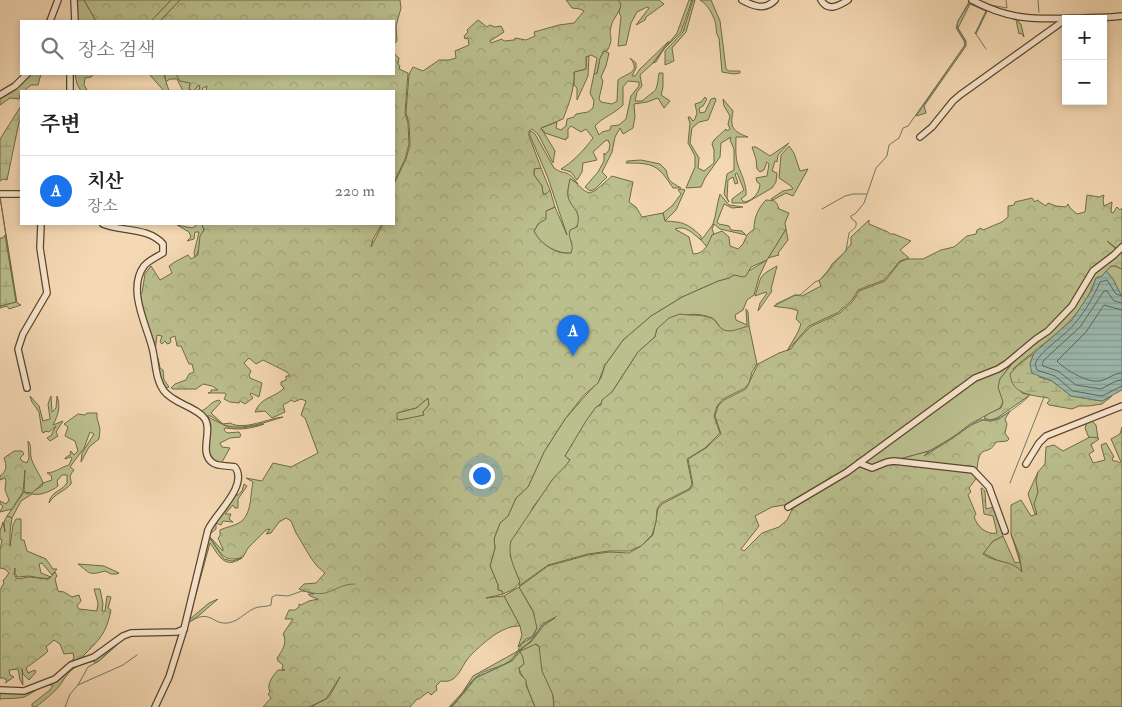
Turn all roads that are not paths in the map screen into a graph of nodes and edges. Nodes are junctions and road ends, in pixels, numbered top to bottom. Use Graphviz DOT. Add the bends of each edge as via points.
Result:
graph roads {
  1 [pos="58,0"];
  2 [pos="74,0"];
  3 [pos="742,0"];
  4 [pos="775,0"];
  5 [pos="821,0"];
  6 [pos="848,0"];
  7 [pos="972,0"];
  8 [pos="1122,16"];
  9 [pos="1107,17"];
  10 [pos="1062,18"];
  11 [pos="50,20"];
  12 [pos="75,20"];
  13 [pos="1062,21"];
  14 [pos="26,75"];
  15 [pos="70,75"];
  16 [pos="70,90"];
  17 [pos="0,95"];
  18 [pos="920,137"];
  19 [pos="0,194"];
  20 [pos="20,194"];
  21 [pos="41,225"];
  22 [pos="105,225"];
  23 [pos="1122,248"];
  24 [pos="27,388"];
  25 [pos="1122,406"];
  26 [pos="859,463"];
  27 [pos="1026,464"];
  28 [pos="788,507"];
  29 [pos="1005,531"];
  30 [pos="184,629"];
  31 [pos="0,690"];
  32 [pos="155,707"];
  1 -- 11 [label="street"];
  2 -- 12 [label="street"];
  3 -- 4 [label="street" via="760,7"];
  5 -- 6 [label="street" via="830,8"];
  7 -- 10 [label="street" via="1017,18"];
  8 -- 9 [label="street"];
  13 -- 18 [label="street" via="960,95"];
  14 -- 17 [label="street"];
  15 -- 16 [label="street"];
  19 -- 20 [label="street"];
  21 -- 24 [label="street" via="39,238 47,293 18,348"];
  22 -- 30 [label="street" via="147,234 163,244 163,253 149,261 142,270 137,297 160,384 170,398 205,420 210,460 235,468 238,474 233,494 208,530"];
  23 -- 26 [label="street" via="1093,271 1072,306 1048,331 1006,364 961,387"];
  25 -- 27 [label="street" via="1046,436"];
  26 -- 28 [label="street"];
  26 -- 29 [label="street" via="872,468 891,461 974,470 989,487"];
  30 -- 31 [label="street" via="131,633 94,657 71,665 55,679 24,691"];
  30 -- 32 [label="street" via="169,677"];
}
